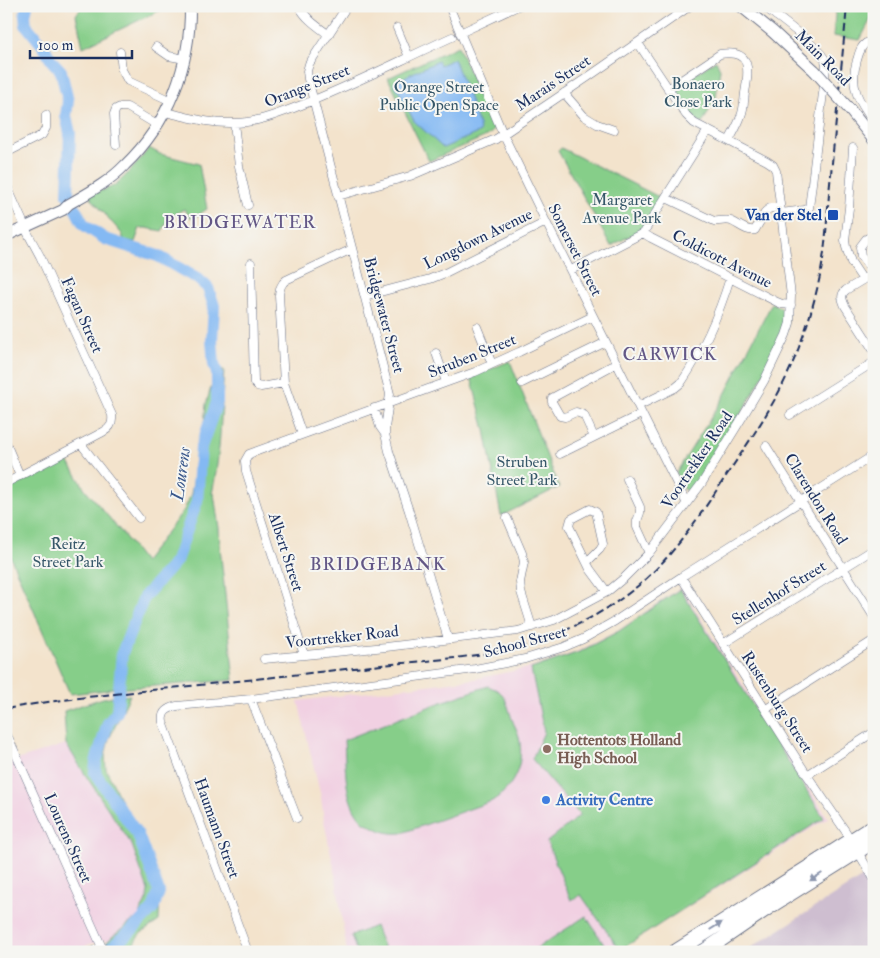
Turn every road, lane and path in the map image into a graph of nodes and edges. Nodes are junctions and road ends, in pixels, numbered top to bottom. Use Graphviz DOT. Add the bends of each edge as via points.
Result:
graph roads {
  1 [pos="190,6"];
  2 [pos="299,6"];
  3 [pos="348,6"];
  4 [pos="449,6"];
  5 [pos="518,6"];
  6 [pos="690,6"];
  7 [pos="741,6"];
  8 [pos="763,6"];
  9 [pos="782,6"];
  10 [pos="776,16"];
  11 [pos="397,28"];
  12 [pos="460,33"];
  13 [pos="329,34"];
  14 [pos="452,36"];
  15 [pos="638,42"];
  16 [pos="874,43"];
  17 [pos="156,47"];
  18 [pos="120,52"];
  19 [pos="409,57"];
  20 [pos="185,59"];
  21 [pos="668,88"];
  22 [pos="564,93"];
  23 [pos="313,100"];
  24 [pos="171,101"];
  25 [pos="165,112"];
  26 [pos="46,115"];
  27 [pos="874,122"];
  28 [pos="234,124"];
  29 [pos="157,125"];
  30 [pos="614,130"];
  31 [pos="708,130"];
  32 [pos="503,134"];
  33 [pos="874,140"];
  34 [pos="728,141"];
  35 [pos="116,145"];
  36 [pos="853,148"];
  37 [pos="6,153"];
  38 [pos="6,184"];
  39 [pos="338,196"];
  40 [pos="666,198"];
  41 [pos="248,205"];
  42 [pos="781,210"];
  43 [pos="546,222"];
  44 [pos="24,225"];
  45 [pos="6,230"];
  46 [pos="643,233"];
  47 [pos="874,235"];
  48 [pos="6,236"];
  49 [pos="352,249"];
  50 [pos="251,263"];
  51 [pos="867,264"];
  52 [pos="571,270"];
  53 [pos="874,273"];
  54 [pos="730,278"];
  55 [pos="863,280"];
  56 [pos="365,296"];
  57 [pos="791,305"];
  58 [pos="593,316"];
  59 [pos="477,327"];
  60 [pos="606,342"];
  61 [pos="874,351"];
  62 [pos="436,353"];
  63 [pos="874,362"];
  64 [pos="617,363"];
  65 [pos="492,364"];
  66 [pos="446,382"];
  67 [pos="284,383"];
  68 [pos="522,383"];
  69 [pos="390,402"];
  70 [pos="374,408"];
  71 [pos="640,410"];
  72 [pos="790,416"];
  73 [pos="302,434"];
  74 [pos="385,434"];
  75 [pos="594,437"];
  76 [pos="6,443"];
  77 [pos="81,444"];
  78 [pos="766,446"];
  79 [pos="560,454"];
  80 [pos="874,454"];
  81 [pos="246,458"];
  82 [pos="20,476"];
  83 [pos="627,479"];
  84 [pos="6,483"];
  85 [pos="800,501"];
  86 [pos="686,502"];
  87 [pos="139,518"];
  88 [pos="507,518"];
  89 [pos="874,549"];
  90 [pos="649,553"];
  91 [pos="587,562"];
  92 [pos="843,568"];
  93 [pos="681,577"];
  94 [pos="607,592"];
  95 [pos="874,617"];
  96 [pos="532,627"];
  97 [pos="448,639"];
  98 [pos="874,640"];
  99 [pos="724,644"];
  100 [pos="304,655"];
  101 [pos="264,659"];
  102 [pos="251,699"];
  103 [pos="766,710"];
  104 [pos="164,713"];
  105 [pos="874,732"];
  106 [pos="6,736"];
  107 [pos="807,774"];
  108 [pos="297,818"];
  109 [pos="874,826"];
  110 [pos="874,841"];
  111 [pos="854,846"];
  112 [pos="874,879"];
  113 [pos="103,949"];
  114 [pos="91,952"];
  115 [pos="248,952"];
  116 [pos="675,952"];
  117 [pos="703,952"];
  1 -- 20 [label="street"];
  2 -- 13 [label="street" via="308,20"];
  3 -- 13 [label="street, Bridgewater Street"];
  4 -- 12 [label="street, Somerset Street"];
  5 -- 12 [label="street"];
  6 -- 15 [label="street, Marais Street"];
  7 -- 33 [label="main road, Main Road, bridge" via="815,71"];
  8 -- 10 [label="street"];
  9 -- 10 [label="street"];
  10 -- 42 [label="street" via="818,51 825,60 826,68 809,208"];
  11 -- 19 [label="street"];
  12 -- 32 [label="street, Somerset Street"];
  13 -- 23 [label="street, Bridgewater Street" via="308,64"];
  14 -- 19 [label="street, Orange Street"];
  15 -- 21 [label="street, Voortrekker Road"];
  15 -- 22 [label="street, Marais Street"];
  16 -- 27 [label="street" via="861,47 854,80 859,101"];
  17 -- 20 [label="street" via="165,54"];
  18 -- 24 [label="street" via="122,70 128,81"];
  19 -- 23 [label="street, Orange Street"];
  20 -- 24 [label="street"];
  21 -- 31 [label="street, Voortrekker Road" via="686,115"];
  21 -- 34 [label="street" via="720,54 738,55 744,60 748,72 742,114"];
  22 -- 30 [label="street" via="584,116"];
  22 -- 32 [label="street, Marais Street"];
  23 -- 28 [label="street, Orange Street" via="266,117"];
  23 -- 39 [label="street, Bridgewater Street"];
  24 -- 25 [label="street"];
  25 -- 28 [label="street, Orange Street"];
  25 -- 29 [label="street"];
  26 -- 37 [label="street" via="46,128 42,135"];
  28 -- 41 [label="street"];
  29 -- 35 [label="street" via="127,107 120,107 114,114"];
  29 -- 44 [label="street" via="139,151 110,178 64,206"];
  31 -- 34 [label="street, Voortrekker Road"];
  31 -- 40 [label="street"];
  32 -- 39 [label="street, Marais Street" via="410,176"];
  32 -- 43 [label="street, Somerset Street"];
  34 -- 42 [label="street, Voortrekker Road" via="773,165"];
  36 -- 55 [label="street" via="845,240 851,262"];
  38 -- 44 [label="street, Fagan Street"];
  39 -- 49 [label="street, Bridgewater Street"];
  40 -- 42 [label="street" via="714,221 728,220 751,231 770,208"];
  40 -- 46 [label="street"];
  42 -- 57 [label="street, Voortrekker Road"];
  43 -- 52 [label="street, Somerset Street"];
  43 -- 56 [label="street, Longdown Avenue" via="445,273"];
  44 -- 45 [label="street"];
  44 -- 48 [label="street"];
  44 -- 77 [label="street, Fagan Street" via="112,415 108,430"];
  46 -- 52 [label="street"];
  46 -- 54 [label="street, Coldicott Avenue"];
  47 -- 51 [label="street" via="860,246"];
  49 -- 56 [label="street, Bridgewater Street"];
  49 -- 67 [label="street" via="282,284 279,295"];
  50 -- 67 [label="street" via="254,383 261,386"];
  52 -- 58 [label="street, Somerset Street"];
  53 -- 55 [label="street"];
  54 -- 57 [label="street, Coldicott Avenue" via="777,302"];
  54 -- 71 [label="street" via="713,325 682,383"];
  55 -- 61 [label="street" via="843,293 842,300"];
  56 -- 69 [label="street, Bridgewater Street"];
  57 -- 86 [label="street, Voortrekker Road" via="786,335 764,381 702,483"];
  58 -- 60 [label="street, Somerset Street"];
  58 -- 65 [label="street, Struben Street"];
  59 -- 65 [label="street"];
  60 -- 64 [label="street, Somerset Street"];
  60 -- 68 [label="street"];
  62 -- 66 [label="street"];
  63 -- 72 [label="street"];
  64 -- 71 [label="street, Somerset Street"];
  64 -- 75 [label="street" via="552,398 563,417 576,412 584,414"];
  65 -- 66 [label="street, Struben Street"];
  66 -- 69 [label="street, Struben Street"];
  67 -- 73 [label="street"];
  69 -- 70 [label="street, Struben Street"];
  69 -- 74 [label="street, Bridgewater Street"];
  70 -- 73 [label="street, Struben Street"];
  70 -- 74 [label="street"];
  71 -- 75 [label="street"];
  71 -- 86 [label="street, Somerset Street"];
  73 -- 81 [label="street, Struben Street"];
  74 -- 97 [label="street, Bridgewater Street"];
  75 -- 79 [label="street"];
  76 -- 82 [label="street"];
  77 -- 82 [label="street"];
  77 -- 87 [label="street"];
  78 -- 85 [label="street, Clarendon Road"];
  80 -- 85 [label="street, School Street"];
  81 -- 100 [label="street, Albert Street" via="244,466"];
  82 -- 84 [label="street"];
  83 -- 90 [label="street" via="640,507 636,524"];
  85 -- 92 [label="street, Clarendon Road"];
  85 -- 93 [label="street, School Street"];
  86 -- 90 [label="street, Voortrekker Road"];
  88 -- 96 [label="street" via="522,553 521,592"];
  89 -- 92 [label="street, Stellenhof Street"];
  90 -- 94 [label="street, Voortrekker Road"];
  91 -- 91 [label="street" via="569,523 590,509 596,512 604,541"];
  91 -- 94 [label="street"];
  92 -- 95 [label="street, Clarendon Road"];
  92 -- 99 [label="street, Stellenhof Street"];
  93 -- 99 [label="street, Rustenburg Street"];
  93 -- 102 [label="street, School Street" via="634,609 564,648 525,659 434,676"];
  94 -- 96 [label="street, Voortrekker Road" via="554,620"];
  96 -- 97 [label="street, Voortrekker Road"];
  97 -- 100 [label="street, Voortrekker Road"];
  98 -- 103 [label="street"];
  99 -- 103 [label="street, Rustenburg Street"];
  100 -- 101 [label="street, Voortrekker Road"];
  102 -- 104 [label="street, School Street" via="170,708"];
  102 -- 108 [label="street"];
  103 -- 107 [label="street, Rustenburg Street"];
  104 -- 115 [label="street, Haumann Street" via="163,722"];
  105 -- 107 [label="street"];
  106 -- 113 [label="street, Lourens Street"];
  107 -- 111 [label="street, Rustenburg Street"];
  109 -- 111 [label="highway"];
  110 -- 111 [label="highway"];
  111 -- 112 [label="street, Rustenburg Street"];
  116 -- 111 [label="highway, one-way"];
  111 -- 117 [label="highway, one-way"];
  113 -- 114 [label="street"];
}
